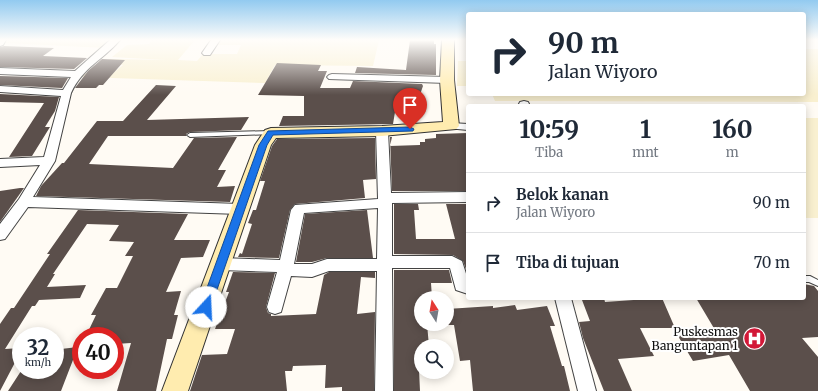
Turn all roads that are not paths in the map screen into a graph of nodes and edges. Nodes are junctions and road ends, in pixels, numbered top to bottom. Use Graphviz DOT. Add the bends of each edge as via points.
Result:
graph roads {
  1 [pos="95,58"];
  2 [pos="448,58"];
  3 [pos="0,70"];
  4 [pos="77,74"];
  5 [pos="332,77"];
  6 [pos="447,80"];
  7 [pos="0,89"];
  8 [pos="65,93"];
  9 [pos="460,126"];
  10 [pos="382,131"];
  11 [pos="271,133"];
  12 [pos="190,134"];
  13 [pos="49,161"];
  14 [pos="0,163"];
  15 [pos="466,197"];
  16 [pos="385,200"];
  17 [pos="24,202"];
  18 [pos="240,209"];
  19 [pos="0,234"];
  20 [pos="385,263"];
  21 [pos="221,264"];
  22 [pos="286,268"];
  23 [pos="806,279"];
  24 [pos="818,283"];
  25 [pos="466,287"];
  26 [pos="564,300"];
  27 [pos="275,307"];
  28 [pos="175,391"];
  29 [pos="384,391"];
  30 [pos="587,391"];
  1 -- 4 [label="street"];
  2 -- 6 [label="street"];
  3 -- 4 [label="street"];
  4 -- 8 [label="street"];
  5 -- 6 [label="street"];
  6 -- 9 [label="street"];
  7 -- 8 [label="street"];
  8 -- 13 [label="street"];
  9 -- 10 [label="street"];
  10 -- 11 [label="street"];
  10 -- 16 [label="street"];
  11 -- 12 [label="lane"];
  11 -- 18 [label="street" via="263,145"];
  13 -- 14 [label="street"];
  13 -- 17 [label="street"];
  15 -- 16 [label="street"];
  16 -- 20 [label="street"];
  16 -- 22 [label="street" via="298,210"];
  17 -- 18 [label="street"];
  17 -- 19 [label="street"];
  18 -- 21 [label="street"];
  20 -- 22 [label="street" via="327,265 316,271"];
  20 -- 25 [label="street" via="455,262 461,286"];
  20 -- 29 [label="street"];
  21 -- 22 [label="street"];
  21 -- 28 [label="street"];
  22 -- 27 [label="street"];
  23 -- 24 [label="lane"];
  26 -- 30 [label="street"];
}
